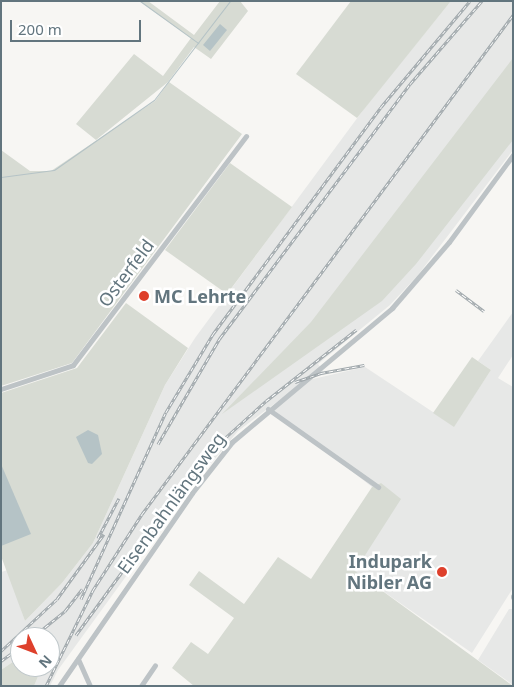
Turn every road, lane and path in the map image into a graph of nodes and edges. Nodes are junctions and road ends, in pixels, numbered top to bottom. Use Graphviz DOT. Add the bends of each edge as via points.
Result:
graph roads {
  1 [pos="246,136"];
  2 [pos="513,155"];
  3 [pos="1,389"];
  4 [pos="268,409"];
  5 [pos="378,487"];
  6 [pos="78,659"];
  7 [pos="155,665"];
  8 [pos="59,686"];
  9 [pos="90,686"];
  10 [pos="141,686"];
  1 -- 3 [label="street, Osterfeld" via="73,365"];
  2 -- 4 [label="street, Eisenbahnlängsweg" via="412,288 351,344"];
  4 -- 5 [label="street"];
  4 -- 6 [label="street, Eisenbahnlängsweg" via="242,430 211,467"];
  6 -- 8 [label="street, Eisenbahnlängsweg"];
  6 -- 9 [label="street"];
  7 -- 10 [label="street"];
}
